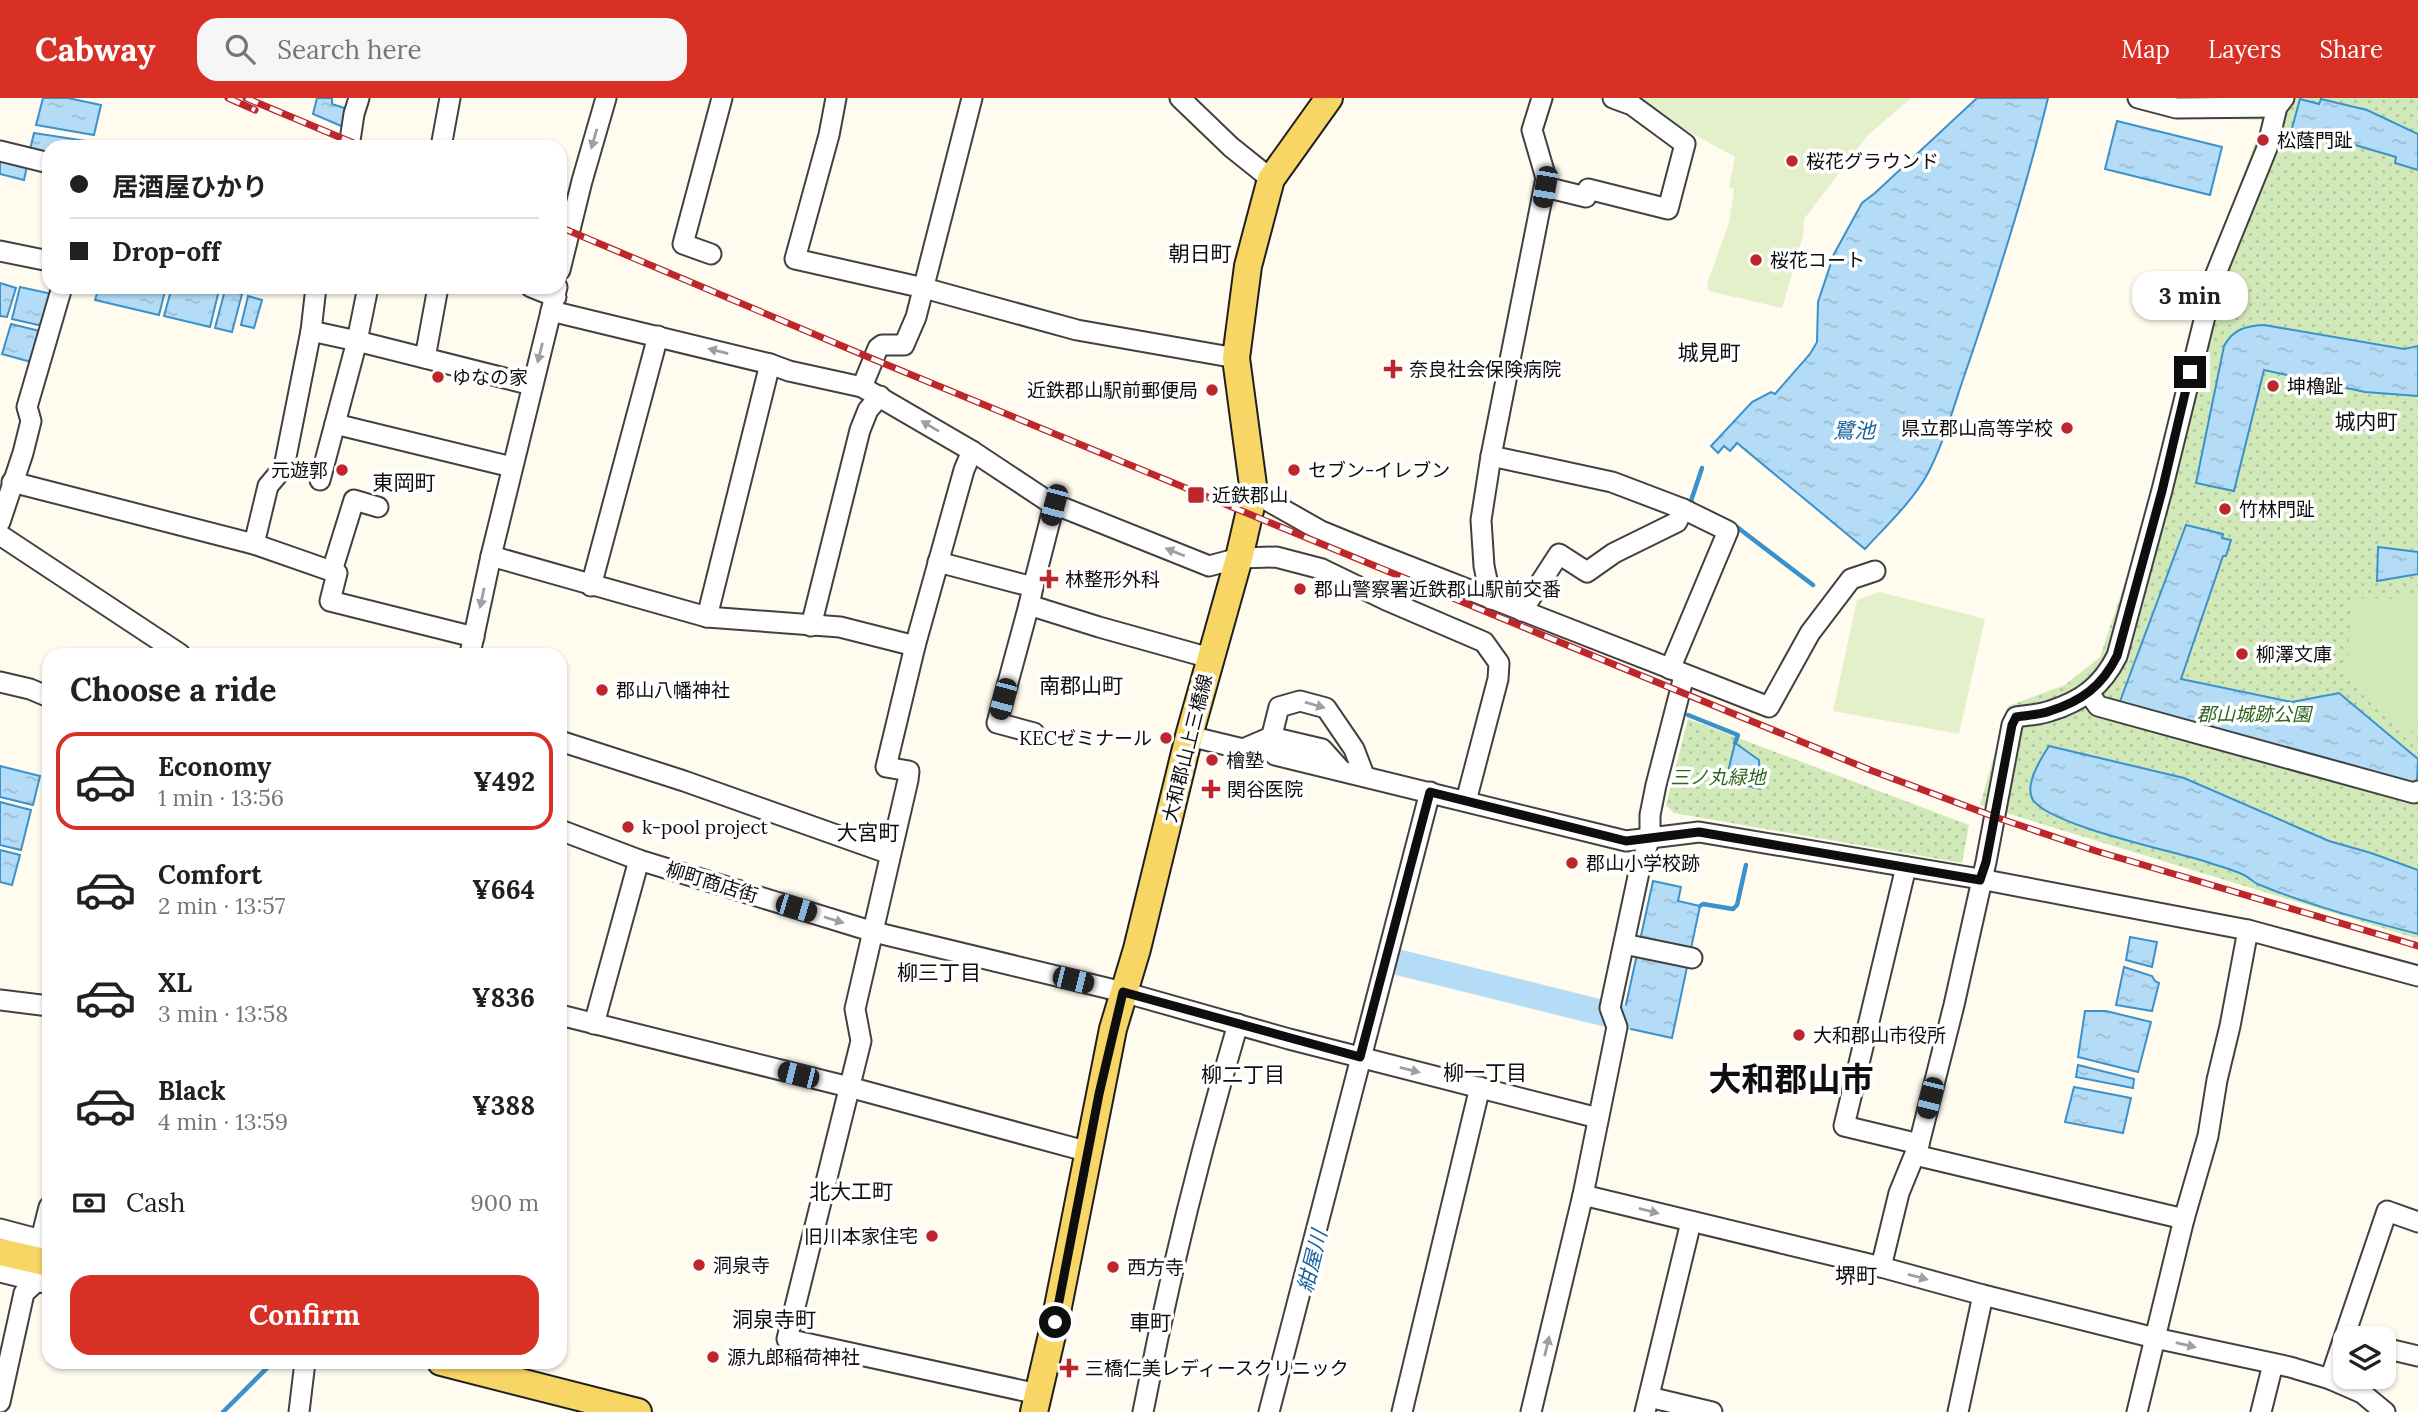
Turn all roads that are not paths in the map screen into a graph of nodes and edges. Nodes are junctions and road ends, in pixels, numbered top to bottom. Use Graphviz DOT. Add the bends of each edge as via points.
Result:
graph roads {
  1 [pos="359,98"];
  2 [pos="450,98"];
  3 [pos="607,98"];
  4 [pos="722,98"];
  5 [pos="836,98"];
  6 [pos="972,98"];
  7 [pos="1329,98"];
  8 [pos="1542,98"];
  9 [pos="1613,98"];
  10 [pos="2138,98"];
  11 [pos="1183,99"];
  12 [pos="2281,102"];
  13 [pos="350,140"];
  14 [pos="442,140"];
  15 [pos="0,152"];
  16 [pos="42,161"];
  17 [pos="1271,179"];
  18 [pos="1545,187"];
  19 [pos="567,242"];
  20 [pos="0,251"];
  21 [pos="711,254"];
  22 [pos="42,260"];
  23 [pos="924,288"];
  24 [pos="60,294"];
  25 [pos="315,294"];
  26 [pos="367,294"];
  27 [pos="437,294"];
  28 [pos="554,298"];
  29 [pos="311,331"];
  30 [pos="658,336"];
  31 [pos="357,341"];
  32 [pos="425,358"];
  33 [pos="1236,358"];
  34 [pos="770,364"];
  35 [pos="532,385"];
  36 [pos="871,391"];
  37 [pos="335,424"];
  38 [pos="972,451"];
  39 [pos="1491,456"];
  40 [pos="512,467"];
  41 [pos="320,480"];
  42 [pos="12,482"];
  43 [pos="1254,493"];
  44 [pos="1054,505"];
  45 [pos="377,507"];
  46 [pos="1683,509"];
  47 [pos="0,522"];
  48 [pos="0,535"];
  49 [pos="254,544"];
  50 [pos="491,556"];
  51 [pos="1240,558"];
  52 [pos="938,562"];
  53 [pos="332,571"];
  54 [pos="1875,571"];
  55 [pos="591,586"];
  56 [pos="1031,596"];
  57 [pos="1491,599"];
  58 [pos="1522,611"];
  59 [pos="707,617"];
  60 [pos="811,626"];
  61 [pos="472,646"];
  62 [pos="915,646"];
  63 [pos="171,648"];
  64 [pos="1210,658"];
  65 [pos="1677,673"];
  66 [pos="0,682"];
  67 [pos="2089,693"];
  68 [pos="42,694"];
  69 [pos="1034,733"];
  70 [pos="1189,736"];
  71 [pos="1271,737"];
  72 [pos="567,743"];
  73 [pos="1364,775"];
  74 [pos="2418,791"];
  75 [pos="1430,792"];
  76 [pos="1465,801"];
  77 [pos="567,833"];
  78 [pos="1650,837"];
  79 [pos="890,854"];
  80 [pos="639,860"];
  81 [pos="1906,867"];
  82 [pos="1980,880"];
  83 [pos="2248,930"];
  84 [pos="874,932"];
  85 [pos="1624,944"];
  86 [pos="1692,958"];
  87 [pos="2418,976"];
  88 [pos="1123,992"];
  89 [pos="0,1000"];
  90 [pos="42,1005"];
  91 [pos="567,1017"];
  92 [pos="594,1024"];
  93 [pos="1238,1024"];
  94 [pos="1360,1057"];
  95 [pos="849,1087"];
  96 [pos="1480,1087"];
  97 [pos="1350,1095"];
  98 [pos="1598,1118"];
  99 [pos="1917,1150"];
  100 [pos="1089,1152"];
  101 [pos="1583,1195"];
  102 [pos="2184,1219"];
  103 [pos="1691,1222"];
  104 [pos="2418,1222"];
  105 [pos="0,1229"];
  106 [pos="0,1252"];
  107 [pos="42,1266"];
  108 [pos="42,1267"];
  109 [pos="42,1267"];
  110 [pos="1881,1267"];
  111 [pos="42,1268"];
  112 [pos="0,1272"];
  113 [pos="1983,1295"];
  114 [pos="2349,1326"];
  115 [pos="2155,1338"];
  116 [pos="2396,1351"];
  117 [pos="2418,1356"];
  118 [pos="2273,1364"];
  119 [pos="303,1369"];
  120 [pos="469,1369"];
  121 [pos="2333,1371"];
  122 [pos="2330,1379"];
  123 [pos="0,1402"];
  124 [pos="1036,1403"];
  125 [pos="1647,1404"];
  126 [pos="1961,1411"];
  127 [pos="299,1412"];
  128 [pos="638,1412"];
  129 [pos="1143,1412"];
  130 [pos="1269,1412"];
  131 [pos="1279,1412"];
  132 [pos="1402,1412"];
  133 [pos="1531,1412"];
  134 [pos="1712,1412"];
  135 [pos="2137,1412"];
  136 [pos="2261,1412"];
  137 [pos="2385,1412"];
  1 -- 13 [label="street"];
  2 -- 14 [label="street"];
  3 -- 19 [label="street, one-way"];
  4 -- 21 [label="street" via="683,244"];
  5 -- 23 [label="street" via="795,259"];
  6 -- 23 [label="street"];
  7 -- 17 [label="main road, 大和郡山上三橋線"];
  8 -- 18 [label="street" via="1532,130"];
  9 -- 18 [label="street" via="1632,105 1685,144 1668,209 1588,189 1586,197"];
  10 -- 12 [label="street" via="2176,108"];
  11 -- 17 [label="street"];
  12 -- 67 [label="street" via="2215,276 2117,656"];
  15 -- 16 [label="street"];
  17 -- 33 [label="main road, 大和郡山上三橋線" via="1248,266"];
  18 -- 39 [label="street"];
  20 -- 22 [label="street"];
  23 -- 33 [label="street" via="1077,330"];
  23 -- 36 [label="street" via="904,345 878,348"];
  24 -- 42 [label="street" via="27,407 31,421"];
  25 -- 29 [label="street"];
  26 -- 31 [label="street"];
  27 -- 32 [label="street"];
  28 -- 30 [label="street"];
  28 -- 35 [label="street, one-way"];
  29 -- 31 [label="street"];
  29 -- 49 [label="street" via="284,467 268,486"];
  34 -- 30 [label="street, one-way"];
  30 -- 55 [label="street"];
  31 -- 32 [label="street"];
  31 -- 37 [label="street"];
  32 -- 35 [label="street"];
  33 -- 43 [label="main road, 大和郡山上三橋線"];
  34 -- 36 [label="street"];
  34 -- 59 [label="street"];
  35 -- 40 [label="street"];
  38 -- 36 [label="street, one-way"];
  36 -- 60 [label="street"];
  37 -- 40 [label="street"];
  37 -- 41 [label="street"];
  38 -- 44 [label="street"];
  38 -- 52 [label="street"];
  39 -- 46 [label="street" via="1612,482"];
  39 -- 57 [label="street" via="1481,520"];
  40 -- 50 [label="street"];
  42 -- 47 [label="street"];
  42 -- 49 [label="street"];
  43 -- 51 [label="main road, 大和郡山上三橋線"];
  43 -- 57 [label="street" via="1321,531"];
  51 -- 44 [label="street, one-way" via="1209,566"];
  44 -- 56 [label="street"];
  45 -- 53 [label="street" via="354,499"];
  46 -- 58 [label="street" via="1676,522 1587,572 1559,554"];
  46 -- 65 [label="street" via="1728,531"];
  48 -- 63 [label="street"];
  49 -- 53 [label="street"];
  50 -- 55 [label="street"];
  50 -- 61 [label="street, one-way"];
  51 -- 64 [label="main road, 大和郡山上三橋線"];
  51 -- 76 [label="street" via="1276,557 1322,569 1484,642 1499,663"];
  52 -- 56 [label="street"];
  52 -- 62 [label="street"];
  53 -- 61 [label="street" via="337,573 330,601"];
  54 -- 65 [label="street" via="1851,579 1810,633 1769,707"];
  55 -- 59 [label="street"];
  56 -- 64 [label="street" via="1099,627"];
  56 -- 69 [label="street" via="997,723"];
  57 -- 58 [label="street"];
  58 -- 65 [label="street"];
  59 -- 60 [label="street"];
  60 -- 62 [label="street" via="840,627"];
  62 -- 79 [label="street" via="886,767 909,771"];
  64 -- 70 [label="main road, 大和郡山上三橋線"];
  65 -- 78 [label="street" via="1650,815"];
  66 -- 68 [label="street"];
  67 -- 74 [label="street" via="2098,706"];
  67 -- 82 [label="street" via="2048,712 2016,717"];
  70 -- 71 [label="street" via="1243,749"];
  70 -- 88 [label="main road, 大和郡山上三橋線"];
  71 -- 73 [label="street" via="1269,747 1275,755"];
  71 -- 73 [label="street, one-way" via="1279,707 1300,701 1326,708 1354,749"];
  72 -- 79 [label="street"];
  73 -- 75 [label="street"];
  75 -- 76 [label="street"];
  75 -- 94 [label="street"];
  76 -- 78 [label="street" via="1626,841"];
  77 -- 80 [label="street, 柳町商店街"];
  78 -- 81 [label="street" via="1699,832"];
  78 -- 85 [label="street"];
  79 -- 84 [label="street"];
  80 -- 84 [label="street, 柳町商店街, one-way"];
  80 -- 92 [label="street"];
  81 -- 82 [label="street"];
  81 -- 99 [label="street" via="1844,1126"];
  82 -- 83 [label="street"];
  82 -- 99 [label="street"];
  83 -- 87 [label="street"];
  83 -- 102 [label="street" via="2208,1136"];
  84 -- 88 [label="street, 柳町商店街"];
  84 -- 95 [label="street" via="855,1009 861,1041"];
  85 -- 86 [label="street"];
  85 -- 98 [label="street"];
  88 -- 93 [label="street, 柳町商店街"];
  88 -- 100 [label="main road, 大和郡山上三橋線"];
  89 -- 90 [label="street"];
  91 -- 92 [label="street"];
  92 -- 95 [label="street"];
  93 -- 94 [label="street, 柳町商店街"];
  93 -- 129 [label="street" via="1160,1323"];
  94 -- 96 [label="street, 柳町商店街, one-way"];
  94 -- 97 [label="street"];
  95 -- 100 [label="street"];
  95 -- 124 [label="street" via="787,1339"];
  96 -- 98 [label="street, 柳町商店街"];
  96 -- 132 [label="street"];
  97 -- 130 [label="street"];
  97 -- 131 [label="street" via="1357,1100"];
  98 -- 101 [label="street"];
  99 -- 102 [label="street"];
  99 -- 110 [label="street" via="1899,1193"];
  100 -- 124 [label="main road, 大和郡山上三橋線"];
  101 -- 103 [label="street, one-way"];
  133 -- 101 [label="street, one-way"];
  102 -- 115 [label="street"];
  103 -- 110 [label="street"];
  103 -- 125 [label="street"];
  104 -- 114 [label="street" via="2387,1211"];
  105 -- 107 [label="street"];
  106 -- 108 [label="main road"];
  109 -- 112 [label="street"];
  110 -- 113 [label="street, one-way"];
  111 -- 123 [label="street" via="24,1293"];
  113 -- 115 [label="street"];
  113 -- 126 [label="street"];
  115 -- 118 [label="street, one-way"];
  115 -- 135 [label="street"];
  116 -- 117 [label="street"];
  118 -- 122 [label="street"];
  118 -- 136 [label="street"];
  119 -- 127 [label="street"];
  120 -- 128 [label="main road"];
  121 -- 122 [label="street"];
  122 -- 137 [label="street" via="2362,1393"];
  125 -- 134 [label="street"];
}
